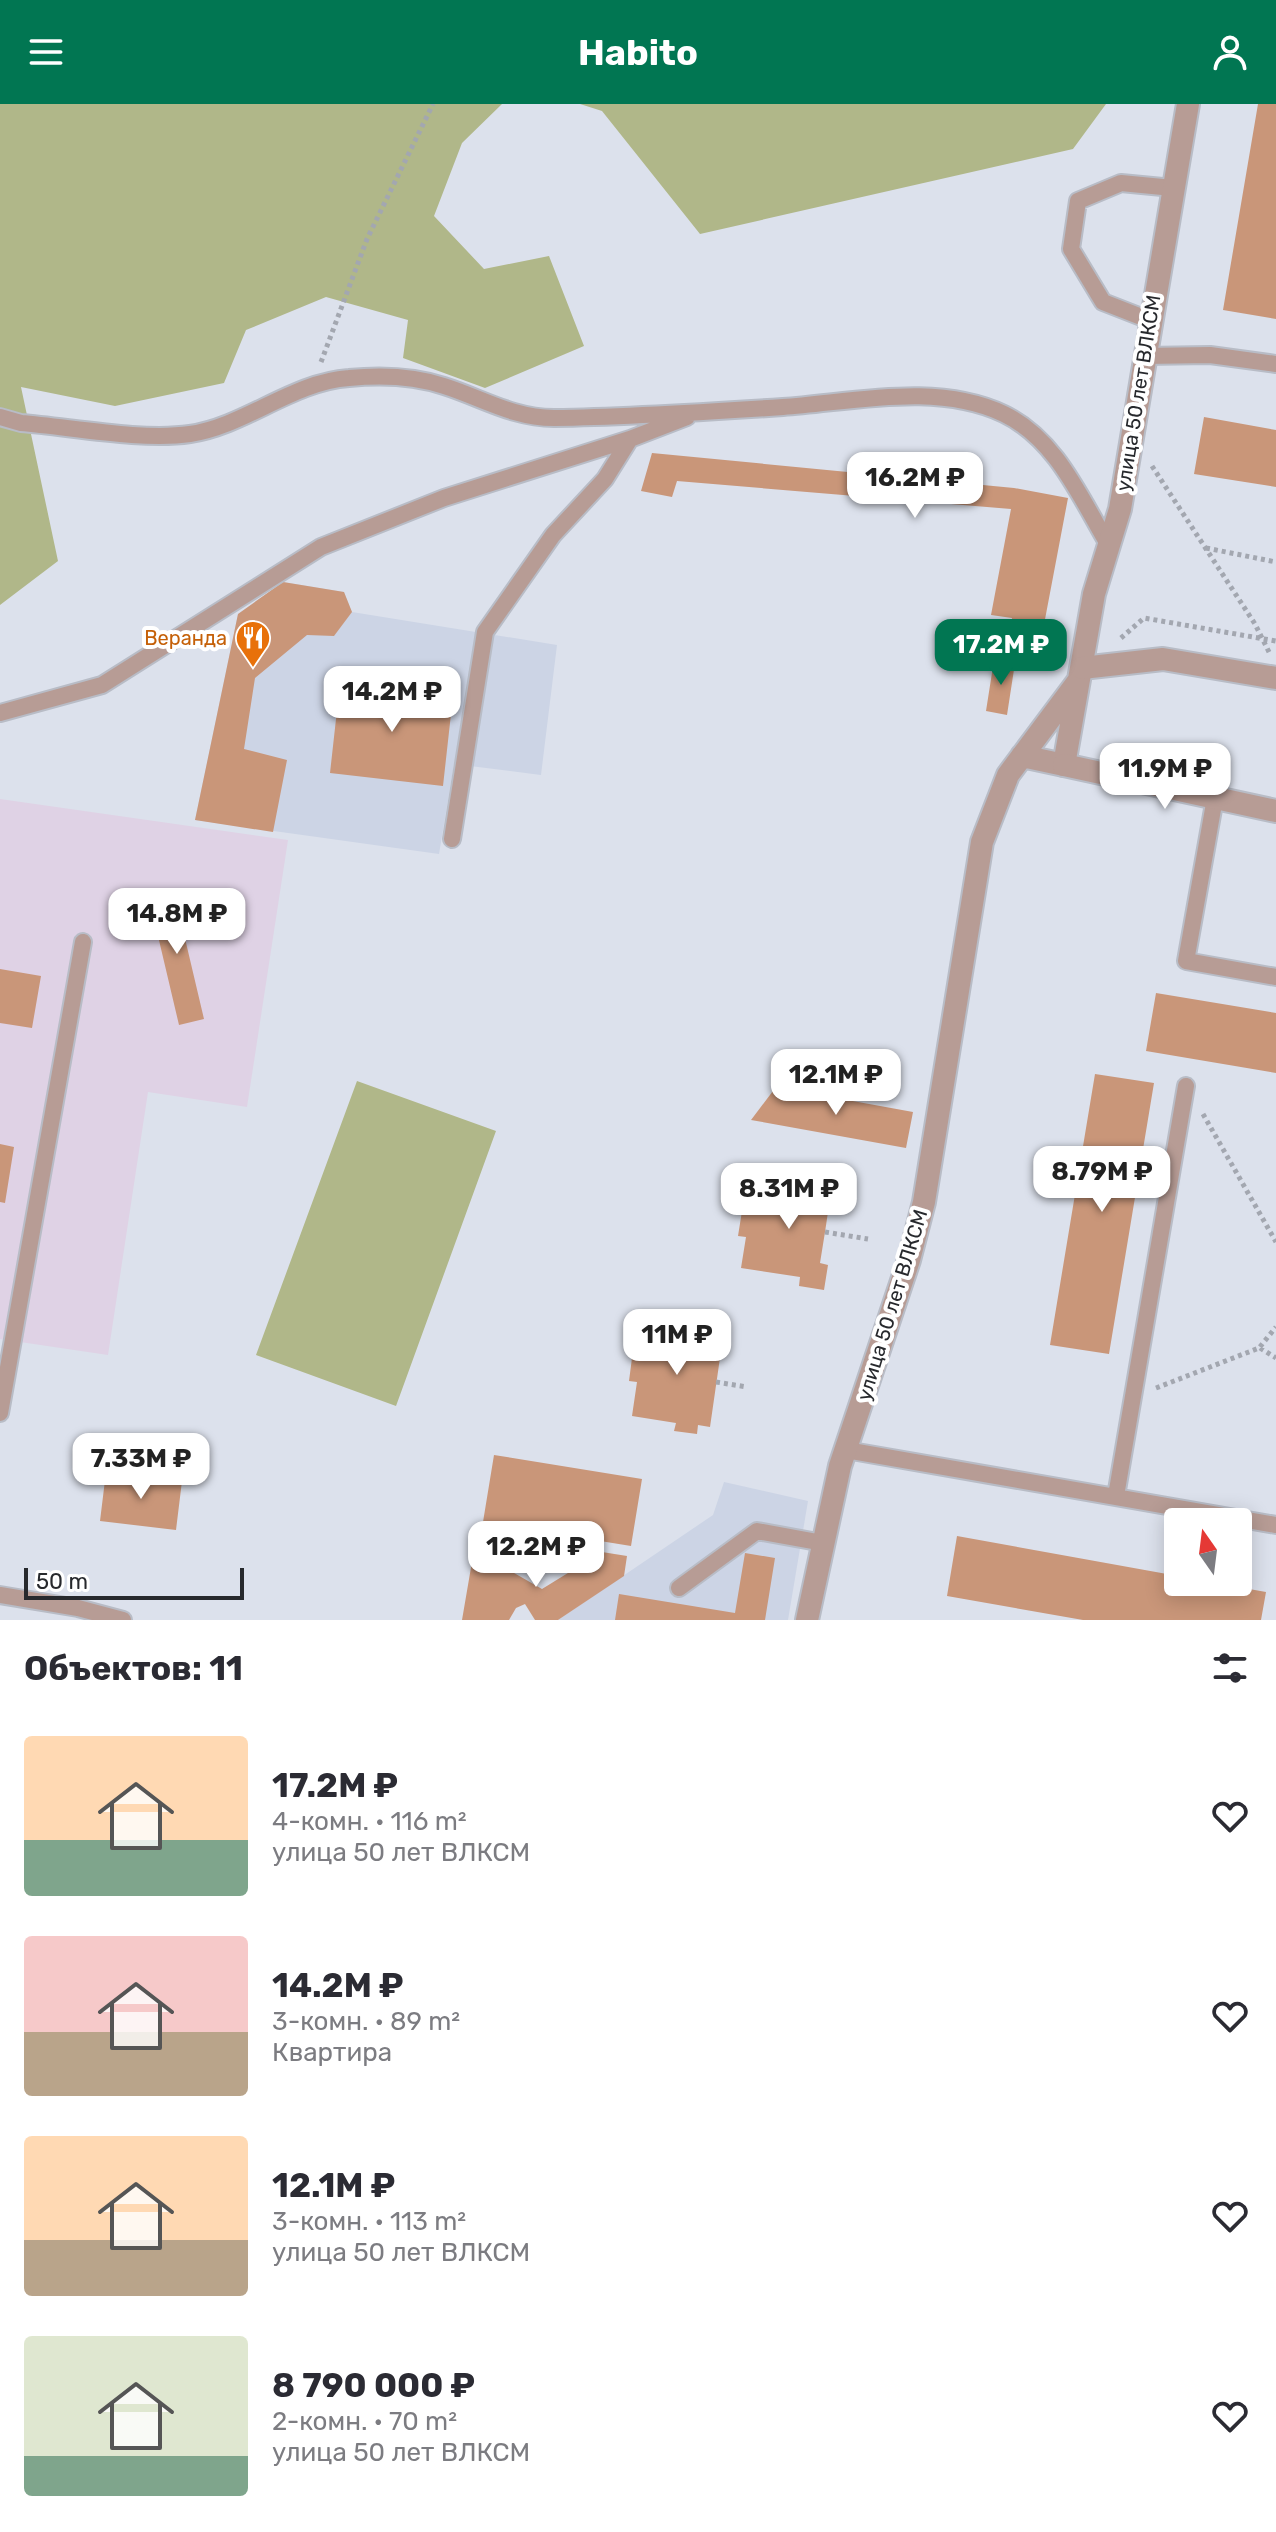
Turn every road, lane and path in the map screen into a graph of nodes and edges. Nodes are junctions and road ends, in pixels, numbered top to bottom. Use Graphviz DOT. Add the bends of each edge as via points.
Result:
graph roads {
  1 [pos="433,104"];
  2 [pos="1188,104"];
  3 [pos="1173,188"];
  4 [pos="1149,320"];
  5 [pos="1144,356"];
  6 [pos="1276,364"];
  7 [pos="312,385"];
  8 [pos="700,412"];
  9 [pos="0,417"];
  10 [pos="1132,435"];
  11 [pos="630,439"];
  12 [pos="1108,544"];
  13 [pos="1206,548"];
  14 [pos="1276,562"];
  15 [pos="1276,665"];
  16 [pos="1080,674"];
  17 [pos="1276,678"];
  18 [pos="0,713"];
  19 [pos="1022,756"];
  20 [pos="1064,765"];
  21 [pos="1215,798"];
  22 [pos="1276,811"];
  23 [pos="452,839"];
  24 [pos="83,942"];
  25 [pos="1276,977"];
  26 [pos="1186,1086"];
  27 [pos="825,1232"];
  28 [pos="868,1239"];
  29 [pos="1276,1242"];
  30 [pos="1276,1327"];
  31 [pos="1259,1348"];
  32 [pos="1276,1358"];
  33 [pos="716,1382"];
  34 [pos="747,1387"];
  35 [pos="1133,1398"];
  36 [pos="0,1413"];
  37 [pos="846,1450"];
  38 [pos="1116,1496"];
  39 [pos="1276,1525"];
  40 [pos="823,1543"];
  41 [pos="679,1588"];
  42 [pos="0,1595"];
  43 [pos="123,1620"];
  44 [pos="807,1620"];
  1 -- 7 [label="path" via="367,239"];
  2 -- 3 [label="street, улица 50 лет ВЛКСМ"];
  3 -- 4 [label="street, улица 50 лет ВЛКСМ"];
  3 -- 4 [label="lane" via="1121,183 1078,201 1071,249 1103,302"];
  4 -- 5 [label="street, улица 50 лет ВЛКСМ"];
  5 -- 6 [label="lane" via="1210,355"];
  5 -- 10 [label="street, улица 50 лет ВЛКСМ"];
  7 -- 8 [label="lane" via="344,378 412,379 516,415 539,417"];
  7 -- 9 [label="lane" via="190,434 21,423"];
  8 -- 11 [label="lane"];
  8 -- 12 [label="lane" via="889,397 977,405 1029,428 1052,452"];
  10 -- 12 [label="street, улица 50 лет ВЛКСМ" via="1120,509"];
  10 -- 13 [label="path"];
  11 -- 18 [label="lane" via="444,498 321,547 102,685"];
  11 -- 23 [label="lane" via="605,479 553,535 485,632"];
  12 -- 16 [label="street, улица 50 лет ВЛКСМ"];
  13 -- 14 [label="path"];
  13 -- 15 [label="path"];
  16 -- 17 [label="street" via="1163,659"];
  16 -- 19 [label="street, улица 50 лет ВЛКСМ"];
  16 -- 20 [label="street, улица 50 лет ВЛКСМ"];
  19 -- 20 [label="street"];
  19 -- 37 [label="street, улица 50 лет ВЛКСМ" via="995,802 982,842 924,1202"];
  20 -- 21 [label="street"];
  21 -- 22 [label="street"];
  21 -- 25 [label="lane" via="1186,961"];
  24 -- 36 [label="lane"];
  26 -- 29 [label="path"];
  26 -- 35 [label="lane"];
  27 -- 28 [label="path"];
  30 -- 31 [label="path"];
  31 -- 32 [label="path"];
  31 -- 35 [label="path"];
  33 -- 34 [label="path"];
  35 -- 38 [label="lane"];
  37 -- 38 [label="lane"];
  37 -- 40 [label="street, улица 50 лет ВЛКСМ"];
  38 -- 39 [label="lane"];
  40 -- 41 [label="lane" via="757,1531"];
  40 -- 44 [label="street, улица 50 лет ВЛКСМ"];
  42 -- 43 [label="lane"];
}
